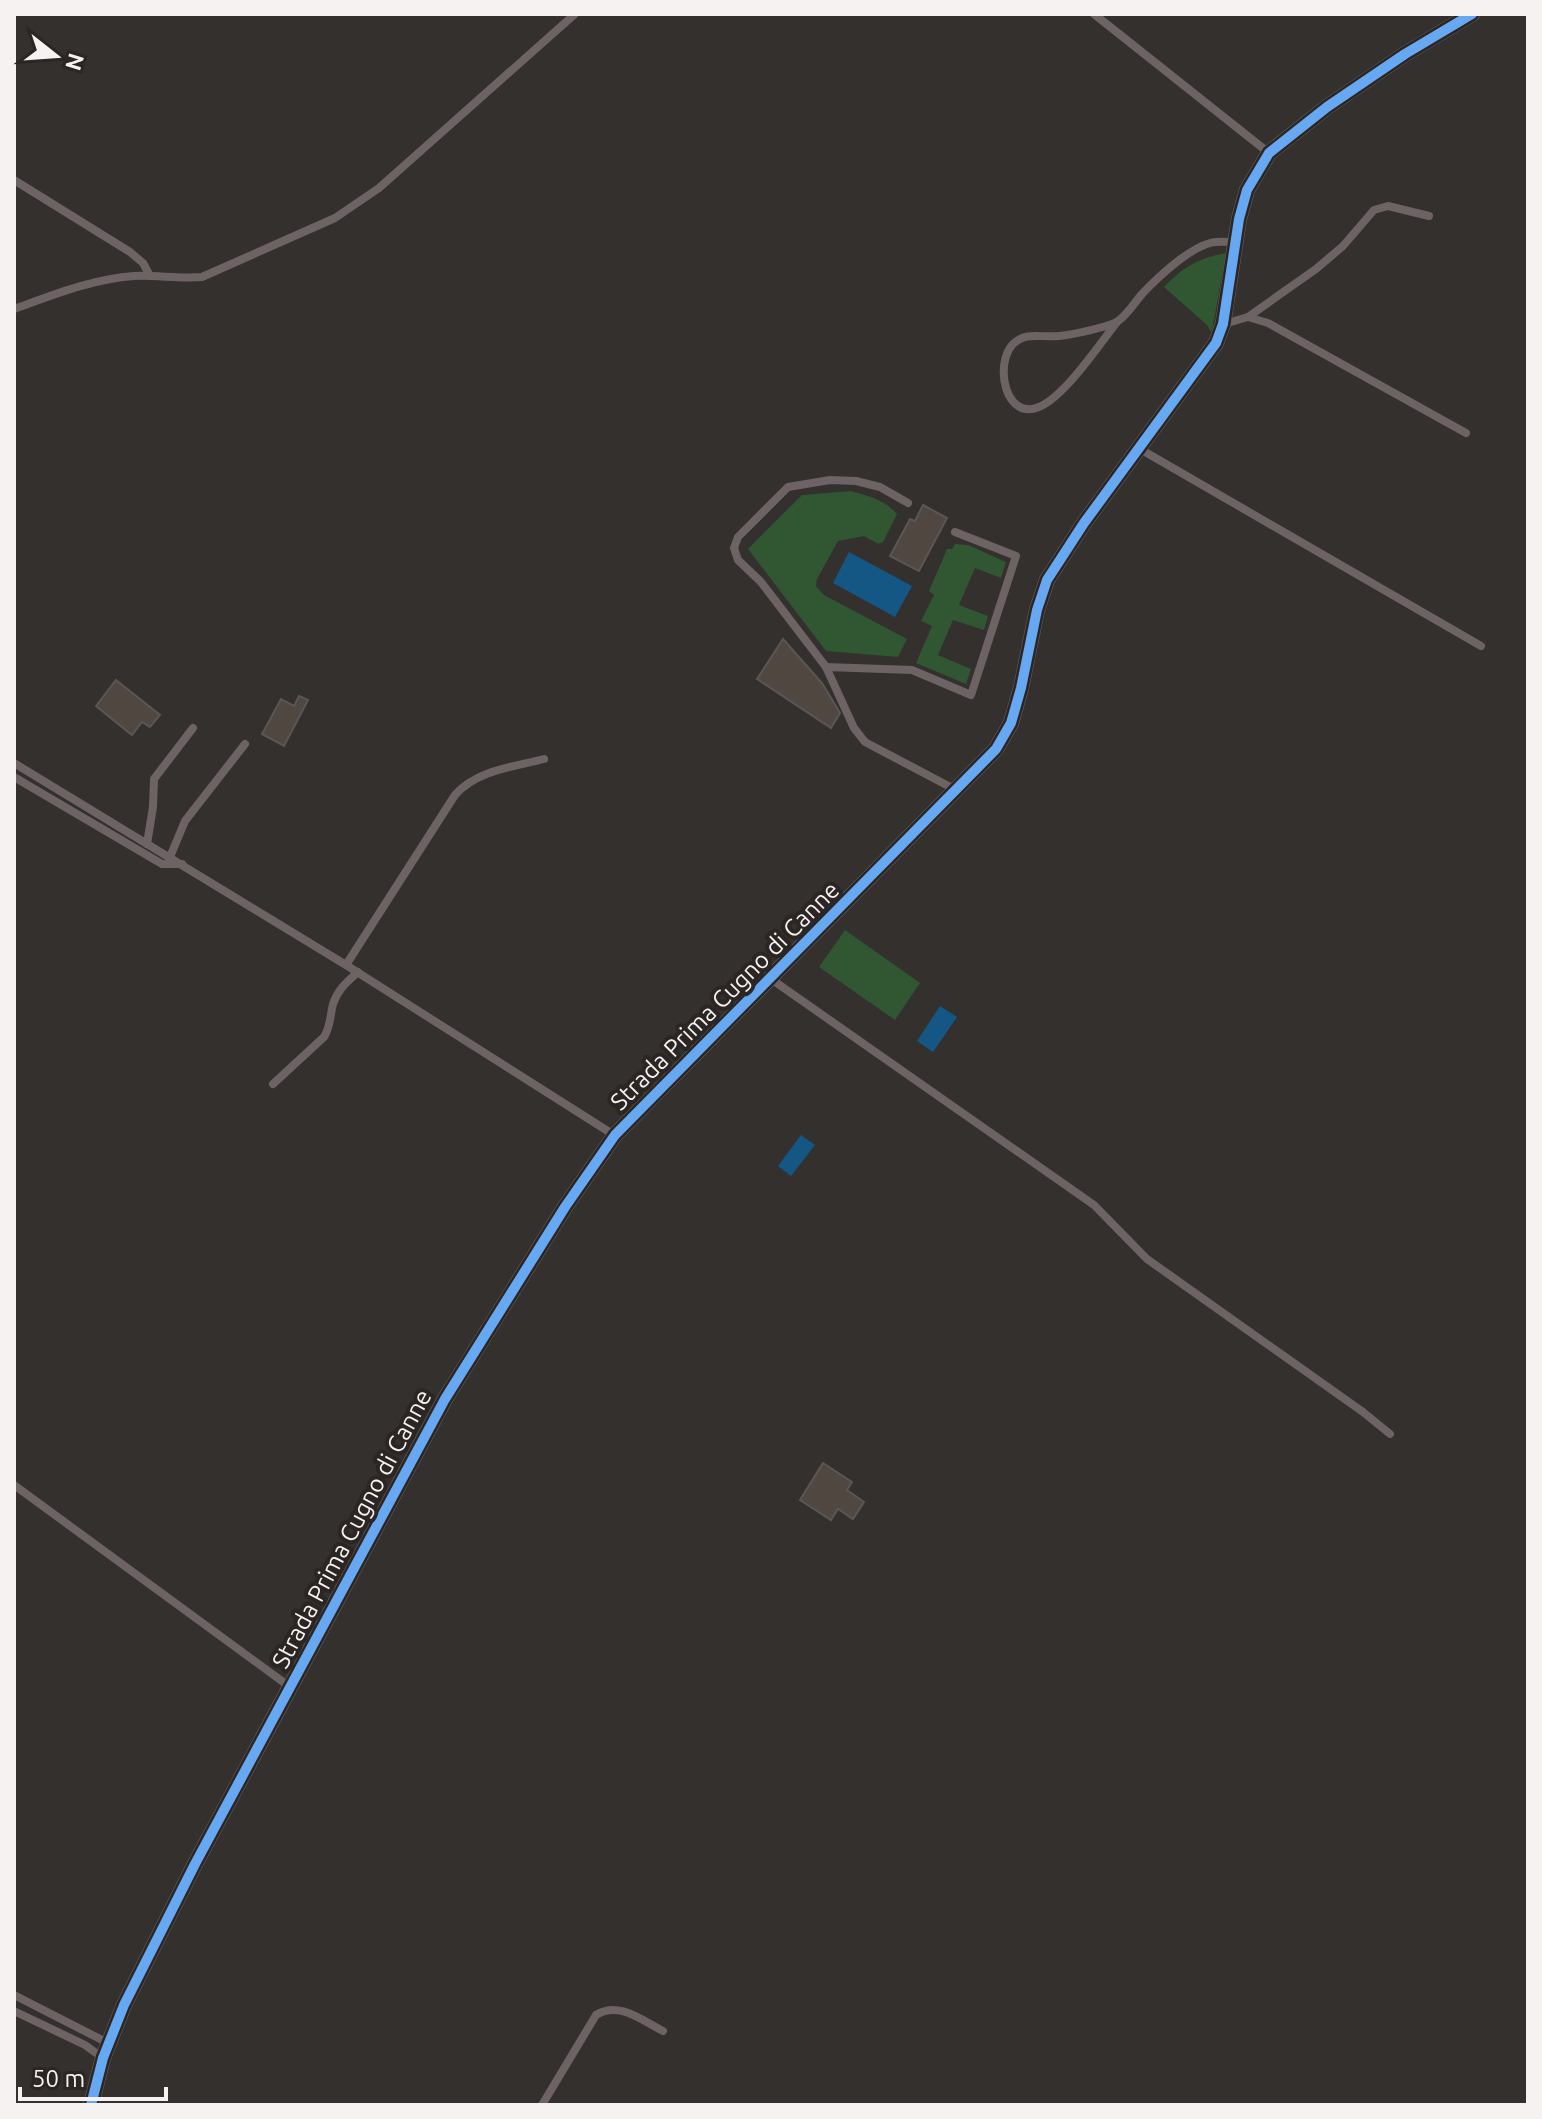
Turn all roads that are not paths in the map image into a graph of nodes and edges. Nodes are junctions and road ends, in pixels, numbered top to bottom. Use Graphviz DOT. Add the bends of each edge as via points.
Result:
graph roads {
  1 [pos="575,14"];
  2 [pos="1094,14"];
  3 [pos="1472,14"];
  4 [pos="1269,153"];
  5 [pos="14,180"];
  6 [pos="1429,216"];
  7 [pos="1236,242"];
  8 [pos="150,276"];
  9 [pos="14,309"];
  10 [pos="1248,317"];
  11 [pos="1117,322"];
  12 [pos="1223,324"];
  13 [pos="1466,433"];
  14 [pos="1140,449"];
  15 [pos="908,503"];
  16 [pos="955,532"];
  17 [pos="1481,646"];
  18 [pos="826,667"];
  19 [pos="193,728"];
  20 [pos="245,744"];
  21 [pos="544,759"];
  22 [pos="14,763"];
  23 [pos="14,777"];
  24 [pos="957,790"];
  25 [pos="147,844"];
  26 [pos="170,857"];
  27 [pos="183,864"];
  28 [pos="346,965"];
  29 [pos="358,972"];
  30 [pos="771,979"];
  31 [pos="273,1084"];
  32 [pos="615,1135"];
  33 [pos="1390,1434"];
  34 [pos="14,1485"];
  35 [pos="290,1687"];
  36 [pos="14,1995"];
  37 [pos="14,2011"];
  38 [pos="663,2031"];
  39 [pos="105,2050"];
  40 [pos="91,2105"];
  41 [pos="542,2105"];
  1 -- 8 [label="lane" via="379,188 335,218 202,277"];
  2 -- 4 [label="lane"];
  3 -- 4 [label="street, Strada Prima Cugno di Canne" via="1327,107"];
  4 -- 7 [label="street, Strada Prima Cugno di Canne" via="1247,190"];
  5 -- 8 [label="lane" via="130,252"];
  6 -- 10 [label="lane" via="1388,206 1374,210 1343,246"];
  7 -- 11 [label="lane" via="1212,242 1196,250 1156,279"];
  7 -- 12 [label="street, Strada Prima Cugno di Canne"];
  8 -- 9 [label="lane" via="90,283"];
  10 -- 12 [label="lane"];
  10 -- 13 [label="lane" via="1268,323"];
  11 -- 11 [label="lane" via="1059,336 1024,336 1011,345 1002,367 1013,402 1023,409 1055,399"];
  12 -- 14 [label="street, Strada Prima Cugno di Canne" via="1206,360"];
  14 -- 17 [label="lane"];
  14 -- 24 [label="street, Strada Prima Cugno di Canne" via="1047,580 1011,723 996,749"];
  15 -- 18 [label="lane" via="856,481 788,487 738,537 738,560"];
  16 -- 18 [label="lane" via="1016,556 971,695 912,670"];
  18 -- 24 [label="lane" via="865,742"];
  19 -- 25 [label="lane" via="154,779"];
  20 -- 26 [label="lane" via="185,821"];
  21 -- 28 [label="lane" via="464,784"];
  22 -- 25 [label="lane"];
  23 -- 27 [label="lane" via="162,864"];
  24 -- 30 [label="street, Strada Prima Cugno di Canne"];
  25 -- 26 [label="lane"];
  26 -- 27 [label="lane"];
  27 -- 28 [label="lane"];
  28 -- 29 [label="lane"];
  29 -- 31 [label="lane" via="340,988 324,1037"];
  29 -- 32 [label="lane"];
  30 -- 32 [label="street, Strada Prima Cugno di Canne"];
  30 -- 33 [label="lane" via="1094,1205 1147,1259"];
  32 -- 35 [label="street, Strada Prima Cugno di Canne" via="445,1399"];
  34 -- 35 [label="lane"];
  35 -- 39 [label="street, Strada Prima Cugno di Canne" via="195,1864"];
  36 -- 39 [label="lane"];
  37 -- 39 [label="lane"];
  38 -- 41 [label="lane" via="620,2009 596,2015"];
  39 -- 40 [label="street, Strada Prima Cugno di Canne"];
}
